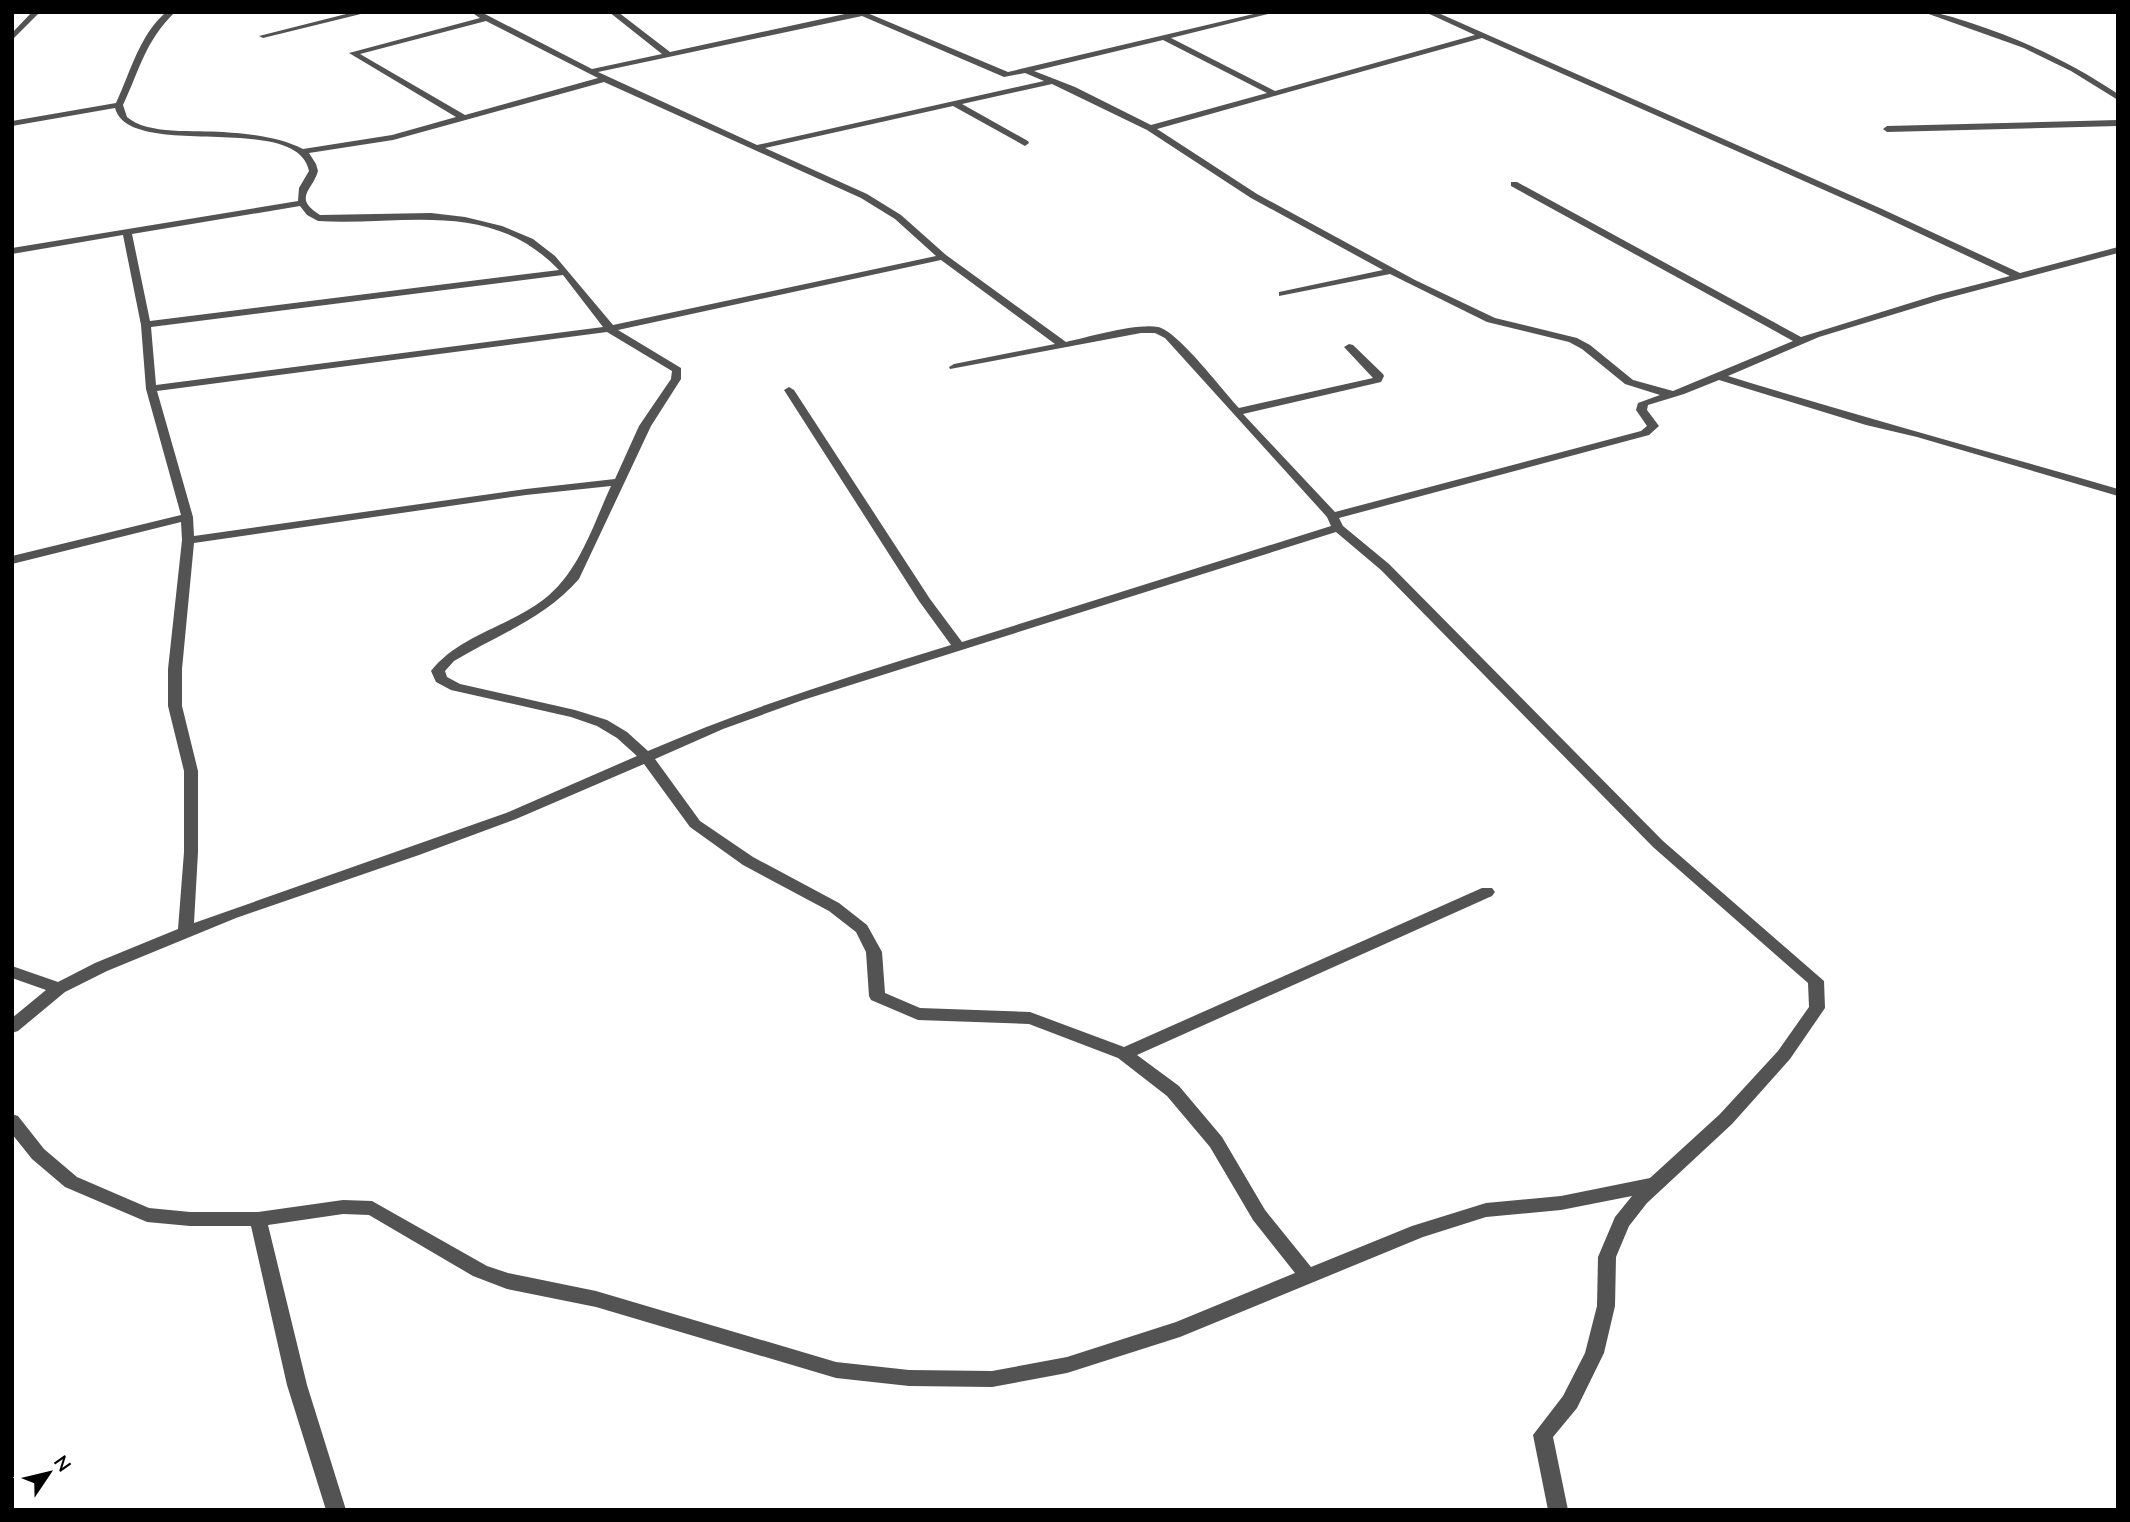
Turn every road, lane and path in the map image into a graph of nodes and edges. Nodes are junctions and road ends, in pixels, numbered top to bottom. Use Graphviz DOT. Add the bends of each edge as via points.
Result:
graph roads {
  1 [pos="36,12"];
  2 [pos="171,12"];
  3 [pos="365,12"];
  4 [pos="475,12"];
  5 [pos="613,12"];
  6 [pos="1272,12"];
  7 [pos="1429,12"];
  8 [pos="1927,12"];
  9 [pos="860,13"];
  10 [pos="487,18"];
  11 [pos="1484,34"];
  12 [pos="263,36"];
  13 [pos="12,38"];
  14 [pos="1165,38"];
  15 [pos="668,55"];
  16 [pos="593,71"];
  17 [pos="1027,71"];
  18 [pos="605,79"];
  19 [pos="1054,81"];
  20 [pos="1275,93"];
  21 [pos="2118,98"];
  22 [pos="954,103"];
  23 [pos="119,105"];
  24 [pos="464,118"];
  25 [pos="2118,123"];
  26 [pos="12,124"];
  27 [pos="1150,128"];
  28 [pos="1887,129"];
  29 [pos="1025,143"];
  30 [pos="758,147"];
  31 [pos="300,152"];
  32 [pos="1514,184"];
  33 [pos="302,203"];
  34 [pos="127,232"];
  35 [pos="2118,250"];
  36 [pos="12,251"];
  37 [pos="943,257"];
  38 [pos="1392,271"];
  39 [pos="564,272"];
  40 [pos="2019,276"];
  41 [pos="1283,294"];
  42 [pos="146,325"];
  43 [pos="608,329"];
  44 [pos="1801,341"];
  45 [pos="1065,346"];
  46 [pos="1349,347"];
  47 [pos="954,368"];
  48 [pos="1718,376"];
  49 [pos="151,389"];
  50 [pos="789,390"];
  51 [pos="1680,392"];
  52 [pos="1236,412"];
  53 [pos="618,482"];
  54 [pos="2118,493"];
  55 [pos="187,517"];
  56 [pos="1335,522"];
  57 [pos="188,540"];
  58 [pos="12,560"];
  59 [pos="960,647"];
  60 [pos="646,757"];
  61 [pos="1487,892"];
  62 [pos="186,932"];
  63 [pos="12,972"];
  64 [pos="59,988"];
  65 [pos="12,1027"];
  66 [pos="1124,1054"];
  67 [pos="12,1121"];
  68 [pos="1655,1185"];
  69 [pos="258,1219"];
  70 [pos="1308,1276"];
  71 [pos="336,1510"];
  72 [pos="1558,1510"];
  1 -- 13 [label="street"];
  2 -- 23 [label="street" via="159,20 148,38"];
  3 -- 12 [label="street"];
  4 -- 10 [label="street"];
  5 -- 15 [label="street"];
  6 -- 14 [label="street"];
  7 -- 11 [label="street"];
  8 -- 21 [label="street" via="2018,43"];
  9 -- 15 [label="street"];
  9 -- 17 [label="street" via="1001,74"];
  10 -- 16 [label="street"];
  10 -- 24 [label="street" via="353,53"];
  11 -- 20 [label="street"];
  11 -- 40 [label="street"];
  14 -- 17 [label="street"];
  14 -- 20 [label="street"];
  15 -- 16 [label="street"];
  16 -- 18 [label="street"];
  17 -- 19 [label="street"];
  18 -- 24 [label="street"];
  18 -- 30 [label="street"];
  19 -- 22 [label="street"];
  19 -- 27 [label="street"];
  20 -- 27 [label="street"];
  22 -- 29 [label="street"];
  22 -- 30 [label="street"];
  23 -- 26 [label="street"];
  23 -- 31 [label="street" via="122,117 135,127 266,140"];
  24 -- 31 [label="street" via="383,139"];
  25 -- 28 [label="street"];
  27 -- 38 [label="street" via="1254,196"];
  30 -- 37 [label="street" via="879,205"];
  31 -- 33 [label="street" via="314,168 303,188"];
  32 -- 44 [label="street"];
  33 -- 34 [label="street"];
  33 -- 39 [label="street" via="318,218 414,215 478,223 534,244"];
  34 -- 36 [label="street"];
  34 -- 42 [label="street"];
  35 -- 40 [label="street"];
  37 -- 43 [label="street"];
  37 -- 45 [label="street"];
  38 -- 41 [label="street"];
  38 -- 51 [label="street" via="1491,320 1573,340 1636,385"];
  39 -- 42 [label="street"];
  39 -- 43 [label="street"];
  40 -- 44 [label="street"];
  42 -- 49 [label="street"];
  43 -- 49 [label="street"];
  43 -- 53 [label="street" via="674,366 678,374 645,426"];
  44 -- 48 [label="street"];
  45 -- 47 [label="street"];
  45 -- 52 [label="street" via="1141,330 1162,332"];
  46 -- 52 [label="street" via="1379,376 1377,380"];
  48 -- 51 [label="street"];
  48 -- 54 [label="street"];
  49 -- 55 [label="street"];
  50 -- 59 [label="street" via="925,601"];
  51 -- 56 [label="street" via="1641,405 1653,426 1645,433"];
  52 -- 56 [label="street"];
  53 -- 57 [label="street"];
  53 -- 60 [label="street" via="565,589 536,611 449,658 438,671 441,679 456,687 602,723"];
  55 -- 57 [label="street"];
  55 -- 58 [label="street"];
  56 -- 59 [label="street"];
  56 -- 68 [label="street" via="1658,844 1816,981 1818,1008 1784,1055 1727,1119"];
  57 -- 62 [label="street" via="175,669 175,706 191,771"];
  59 -- 60 [label="street" via="747,715"];
  60 -- 62 [label="street" via="499,820"];
  60 -- 66 [label="street" via="695,824 748,861 834,907 862,929 874,952 877,996 918,1014 1030,1018"];
  61 -- 66 [label="street"];
  62 -- 64 [label="street"];
  63 -- 64 [label="street"];
  64 -- 65 [label="street"];
  66 -- 70 [label="street" via="1173,1091 1216,1142 1259,1215"];
  67 -- 69 [label="street" via="38,1154 71,1182 119,1204 147,1214 190,1219"];
  68 -- 70 [label="street" via="1560,1203 1486,1210 1418,1231"];
  68 -- 72 [label="street" via="1621,1222 1607,1257 1606,1306 1594,1353 1570,1402 1543,1435"];
  69 -- 70 [label="street" via="343,1207 372,1208 480,1271 506,1281 596,1299 836,1370 908,1378 992,1379 1067,1366 1180,1329"];
  69 -- 71 [label="street" via="297,1385"];
}
